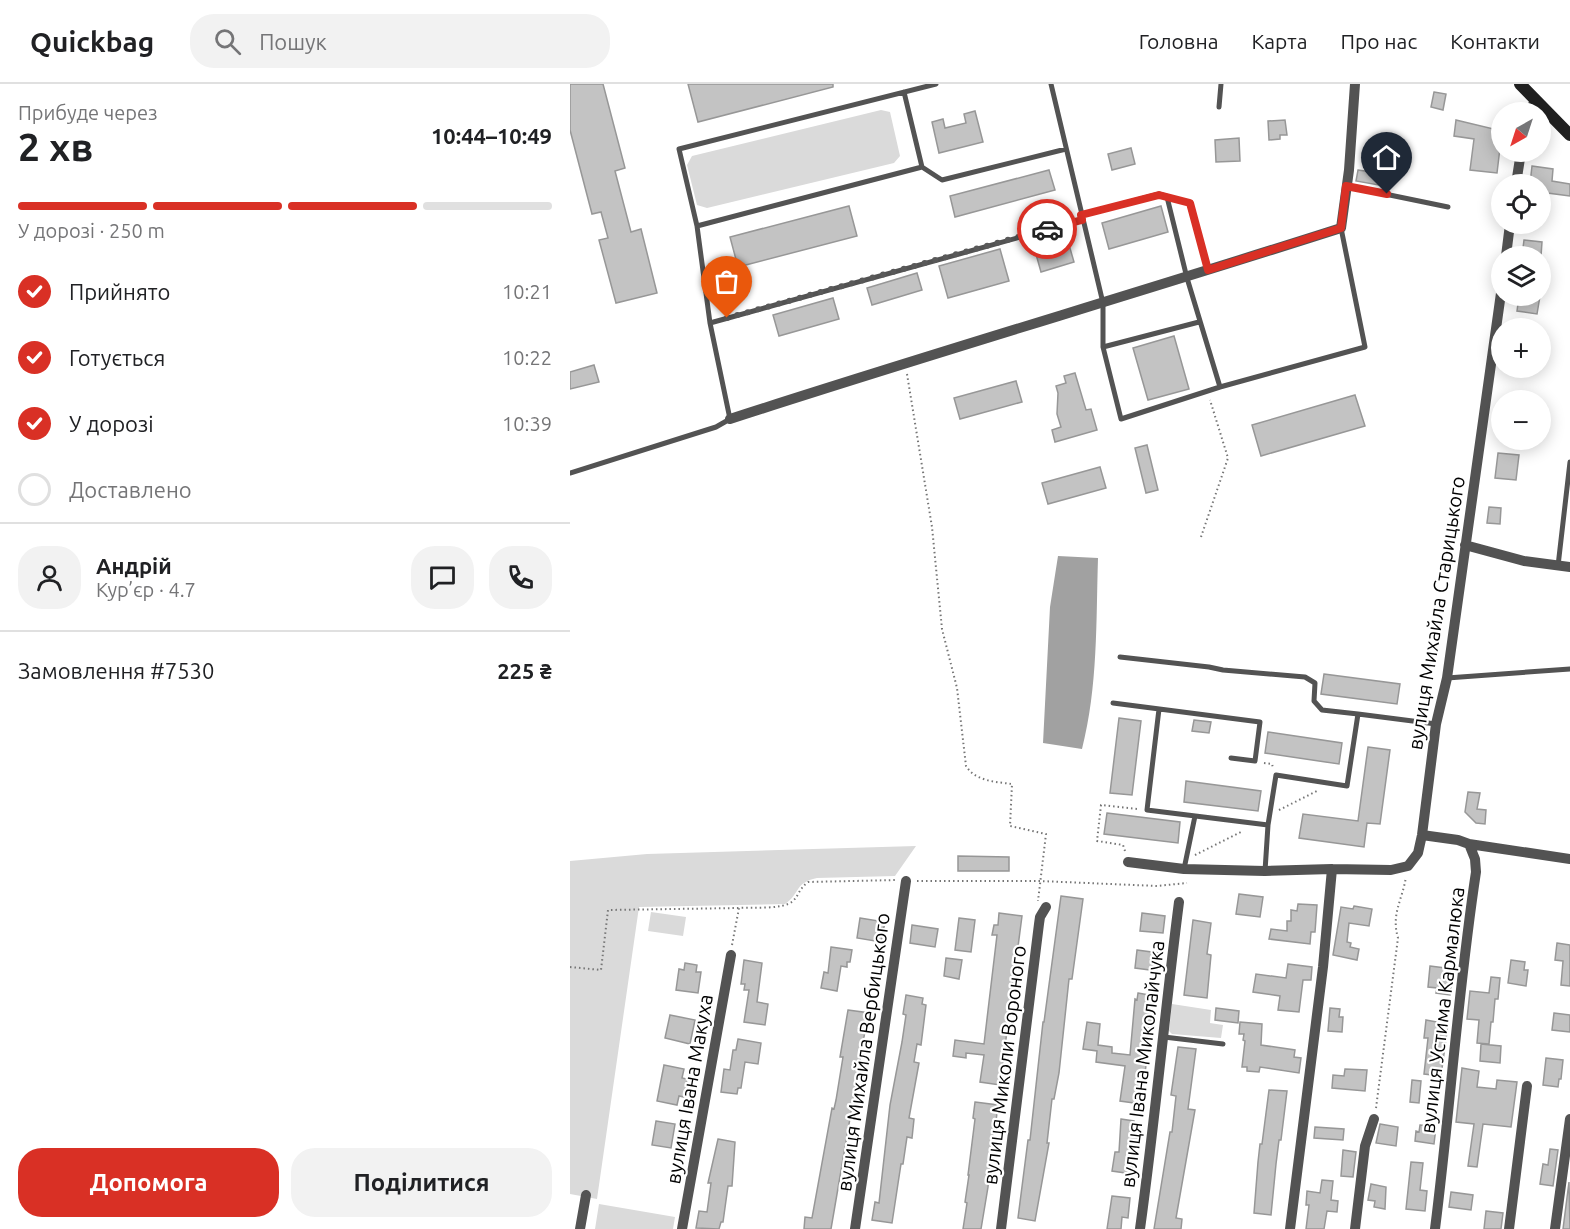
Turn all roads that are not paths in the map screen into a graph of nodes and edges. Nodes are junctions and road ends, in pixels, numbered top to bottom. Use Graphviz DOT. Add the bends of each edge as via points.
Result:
graph roads {
  1 [pos="936,84"];
  2 [pos="1052,84"];
  3 [pos="1221,84"];
  4 [pos="1355,84"];
  5 [pos="1520,84"];
  6 [pos="904,92"];
  7 [pos="1535,100"];
  8 [pos="1219,107"];
  9 [pos="1570,135"];
  10 [pos="1066,149"];
  11 [pos="922,167"];
  12 [pos="1346,186"];
  13 [pos="1167,196"];
  14 [pos="1448,207"];
  15 [pos="1082,217"];
  16 [pos="697,226"];
  17 [pos="1341,228"];
  18 [pos="1208,270"];
  19 [pos="1187,278"];
  20 [pos="1103,303"];
  21 [pos="1499,306"];
  22 [pos="1199,322"];
  23 [pos="710,323"];
  24 [pos="1103,347"];
  25 [pos="1220,387"];
  26 [pos="730,419"];
  27 [pos="1570,462"];
  28 [pos="570,473"];
  29 [pos="1466,545"];
  30 [pos="1558,566"];
  31 [pos="1570,567"];
  32 [pos="1120,657"];
  33 [pos="1570,669"];
  34 [pos="1447,678"];
  35 [pos="1113,703"];
  36 [pos="1159,709"];
  37 [pos="1358,714"];
  38 [pos="1436,724"];
  39 [pos="1231,758"];
  40 [pos="1195,816"];
  41 [pos="1268,825"];
  42 [pos="1422,835"];
  43 [pos="1470,844"];
  44 [pos="1570,859"];
  45 [pos="1128,862"];
  46 [pos="1186,869"];
  47 [pos="1332,869"];
  48 [pos="1265,871"];
  49 [pos="906,880"];
  50 [pos="1179,902"];
  51 [pos="1046,907"];
  52 [pos="731,955"];
  53 [pos="1162,1037"];
  54 [pos="1223,1044"];
  55 [pos="1527,1086"];
  56 [pos="1374,1119"];
  57 [pos="1570,1119"];
  58 [pos="1569,1141"];
  59 [pos="586,1195"];
  60 [pos="580,1229"];
  61 [pos="682,1229"];
  62 [pos="855,1229"];
  63 [pos="1001,1229"];
  64 [pos="1140,1229"];
  65 [pos="1290,1229"];
  66 [pos="1355,1229"];
  67 [pos="1435,1229"];
  68 [pos="1509,1229"];
  69 [pos="1554,1229"];
  1 -- 6 [label="lane"];
  2 -- 10 [label="lane"];
  3 -- 8 [label="lane"];
  4 -- 12 [label="street"];
  5 -- 7 [label="street"];
  6 -- 11 [label="lane"];
  6 -- 16 [label="lane" via="679,149"];
  7 -- 9 [label="street"];
  10 -- 11 [label="lane" via="942,180"];
  10 -- 15 [label="lane"];
  11 -- 16 [label="lane"];
  12 -- 14 [label="lane"];
  12 -- 17 [label="street"];
  13 -- 15 [label="lane"];
  13 -- 18 [label="lane" via="1190,203"];
  13 -- 19 [label="lane"];
  15 -- 20 [label="lane"];
  15 -- 23 [label="lane"];
  16 -- 23 [label="lane"];
  17 -- 18 [label="street"];
  17 -- 25 [label="lane" via="1365,347"];
  18 -- 19 [label="street"];
  19 -- 20 [label="street"];
  19 -- 22 [label="lane"];
  20 -- 24 [label="lane"];
  20 -- 26 [label="street"];
  21 -- 29 [label="street, вулиця Михайла Старицького"];
  22 -- 24 [label="lane"];
  22 -- 25 [label="lane"];
  23 -- 26 [label="lane"];
  24 -- 25 [label="lane" via="1121,419"];
  26 -- 28 [label="lane" via="716,427"];
  27 -- 30 [label="lane"];
  29 -- 30 [label="street"];
  29 -- 34 [label="street, вулиця Михайла Старицького"];
  30 -- 31 [label="street"];
  32 -- 37 [label="lane" via="1305,677 1315,683 1314,701 1322,710"];
  33 -- 34 [label="lane"];
  34 -- 38 [label="street, вулиця Михайла Старицького"];
  35 -- 36 [label="lane"];
  36 -- 39 [label="lane" via="1260,722 1255,761"];
  36 -- 40 [label="lane" via="1147,810"];
  37 -- 38 [label="lane"];
  37 -- 41 [label="lane" via="1347,786 1276,775"];
  38 -- 42 [label="street, вулиця Михайла Старицького"];
  40 -- 41 [label="lane"];
  40 -- 46 [label="lane"];
  41 -- 48 [label="lane"];
  42 -- 43 [label="street"];
  42 -- 47 [label="street, вулиця Михайла Старицького" via="1418,853 1408,866 1391,870"];
  43 -- 44 [label="street"];
  43 -- 67 [label="street, вулиця Устима Кармалюка" via="1476,872"];
  45 -- 46 [label="street"];
  46 -- 48 [label="street"];
  47 -- 48 [label="street"];
  47 -- 65 [label="street"];
  49 -- 62 [label="street, вулиця Михайла Вербицького"];
  50 -- 53 [label="street, вулиця Івана Миколайчука"];
  51 -- 63 [label="street, вулиця Миколи Вороного" via="1040,917"];
  52 -- 61 [label="street, вулиця Івана Макуха"];
  53 -- 54 [label="lane"];
  53 -- 64 [label="street, вулиця Івана Миколайчука"];
  55 -- 68 [label="street"];
  56 -- 66 [label="street" via="1365,1146"];
  57 -- 58 [label="street"];
  58 -- 69 [label="street"];
  59 -- 60 [label="street"];
}
